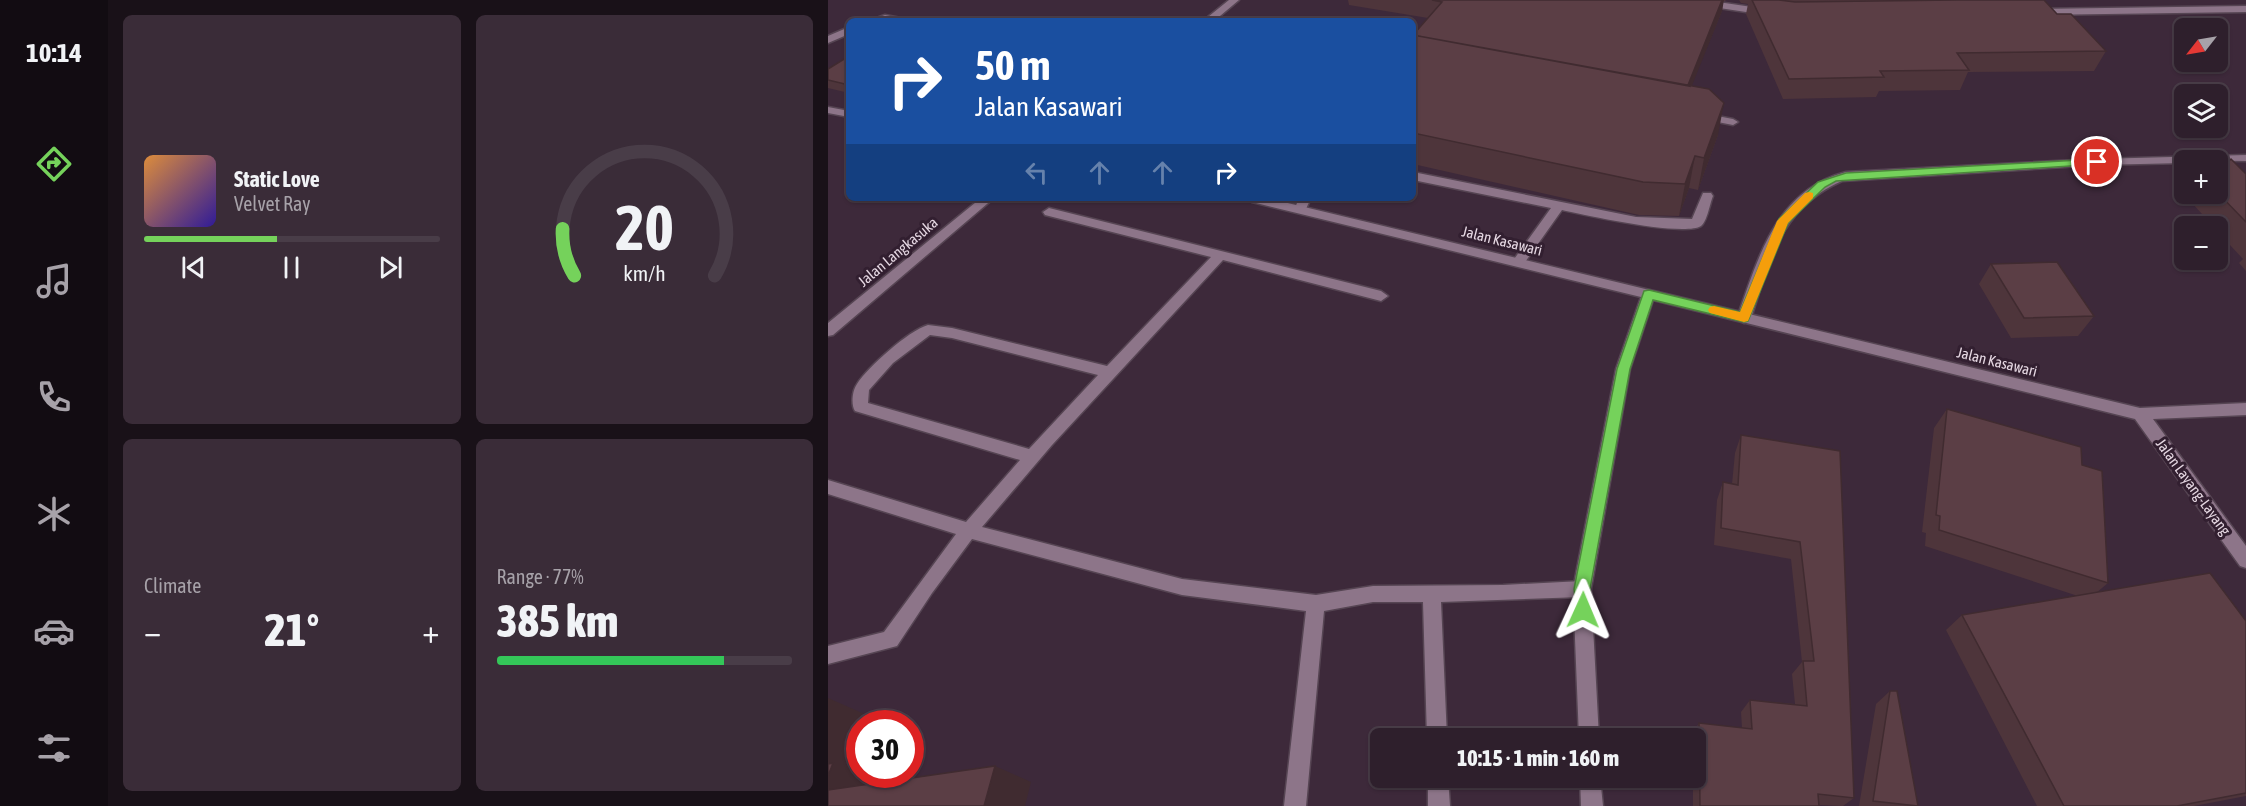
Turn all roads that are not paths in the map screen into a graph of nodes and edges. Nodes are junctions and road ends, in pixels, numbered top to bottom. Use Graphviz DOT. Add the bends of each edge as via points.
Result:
graph roads {
  1 [pos="1235,0"];
  2 [pos="1686,0"];
  3 [pos="2068,0"];
  4 [pos="2246,9"];
  5 [pos="2022,12"];
  6 [pos="2079,12"];
  7 [pos="1778,14"];
  8 [pos="1212,18"];
  9 [pos="846,31"];
  10 [pos="828,40"];
  11 [pos="828,110"];
  12 [pos="846,113"];
  13 [pos="1688,113"];
  14 [pos="1733,122"];
  15 [pos="2246,158"];
  16 [pos="1416,177"];
  17 [pos="1707,196"];
  18 [pos="984,201"];
  19 [pos="1283,201"];
  20 [pos="1303,203"];
  21 [pos="1560,204"];
  22 [pos="1049,212"];
  23 [pos="1220,256"];
  24 [pos="1518,262"];
  25 [pos="1649,294"];
  26 [pos="1381,296"];
  27 [pos="1744,318"];
  28 [pos="828,331"];
  29 [pos="1109,372"];
  30 [pos="2246,409"];
  31 [pos="2140,414"];
  32 [pos="1034,457"];
  33 [pos="828,487"];
  34 [pos="969,531"];
  35 [pos="2246,560"];
  36 [pos="1582,589"];
  37 [pos="1432,592"];
  38 [pos="1316,604"];
  39 [pos="828,655"];
  40 [pos="1437,728"];
  41 [pos="1589,728"];
  42 [pos="1438,788"];
  43 [pos="1591,788"];
  44 [pos="1295,806"];
  45 [pos="1439,806"];
  46 [pos="1592,806"];
  1 -- 8 [label="street"];
  2 -- 7 [label="street"];
  3 -- 6 [label="street"];
  4 -- 6 [label="street"];
  5 -- 6 [label="street"];
  9 -- 10 [label="street"];
  11 -- 12 [label="street"];
  13 -- 14 [label="street"];
  15 -- 27 [label="street" via="1832,179 1783,221"];
  16 -- 21 [label="street"];
  17 -- 21 [label="street" via="1699,221 1684,224 1636,221"];
  18 -- 28 [label="street, Jalan Langkasuka"];
  19 -- 20 [label="street, Jalan Kasawari"];
  20 -- 24 [label="street, Jalan Kasawari"];
  21 -- 24 [label="street"];
  22 -- 23 [label="street"];
  23 -- 26 [label="street"];
  23 -- 29 [label="street"];
  24 -- 25 [label="street, Jalan Kasawari"];
  25 -- 27 [label="street, Jalan Kasawari"];
  25 -- 36 [label="street" via="1623,369"];
  27 -- 31 [label="street, Jalan Kasawari"];
  29 -- 32 [label="street"];
  29 -- 32 [label="street" via="928,330 888,359 862,388 860,407"];
  30 -- 31 [label="street, Jalan Kasawari"];
  31 -- 35 [label="street, Jalan Layang-Layang"];
  32 -- 34 [label="street"];
  33 -- 34 [label="street"];
  34 -- 38 [label="street" via="1182,587"];
  34 -- 39 [label="street" via="924,587 890,640"];
  36 -- 37 [label="street"];
  36 -- 41 [label="street"];
  37 -- 38 [label="street" via="1373,594"];
  37 -- 40 [label="street"];
  38 -- 44 [label="street"];
  42 -- 45 [label="street"];
  43 -- 46 [label="street"];
}
